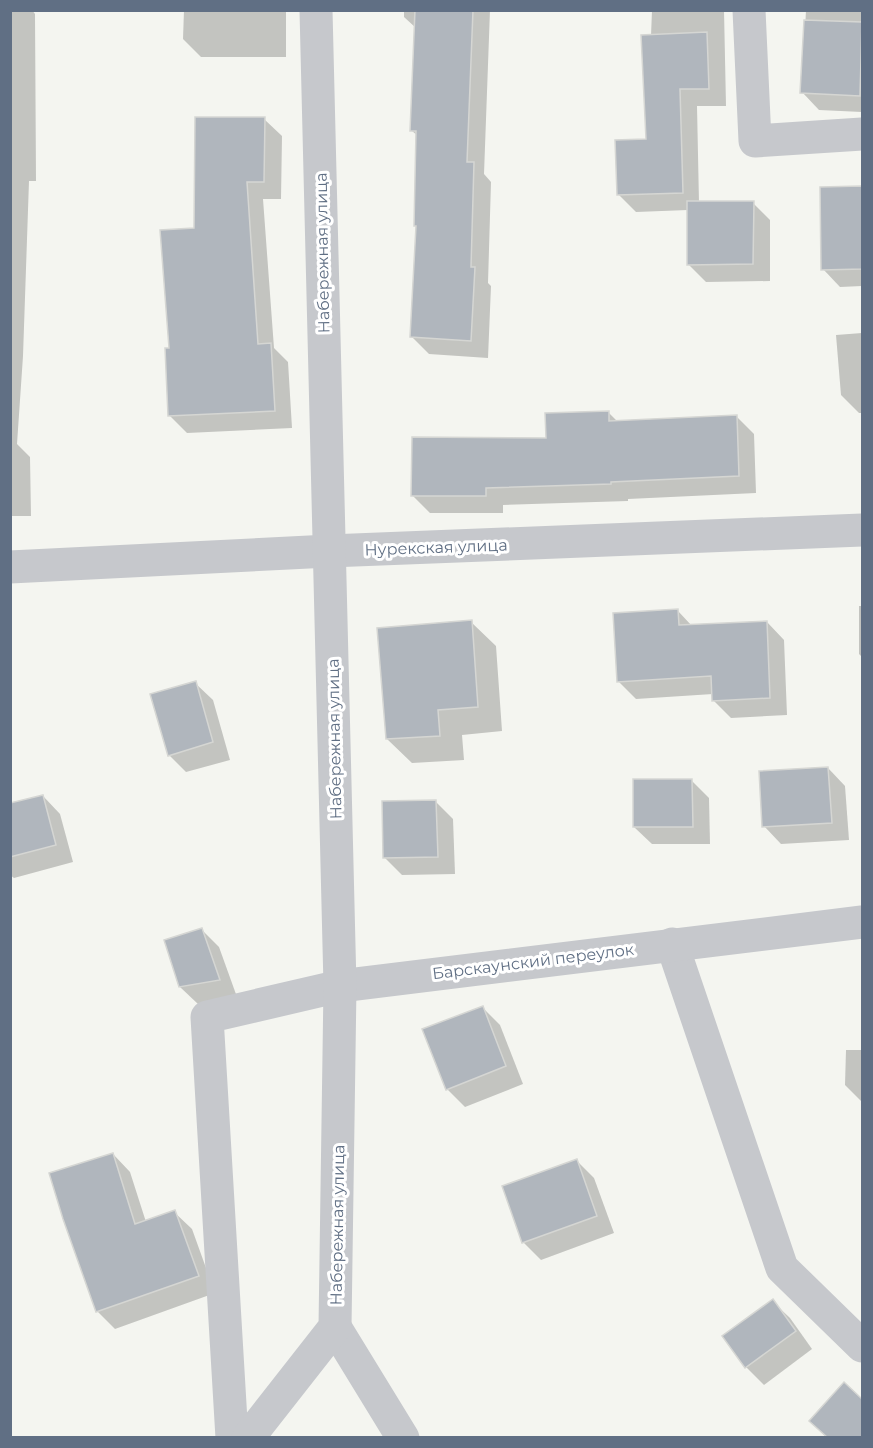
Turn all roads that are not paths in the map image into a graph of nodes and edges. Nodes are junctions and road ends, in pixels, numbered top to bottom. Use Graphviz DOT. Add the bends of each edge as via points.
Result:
graph roads {
  1 [pos="316,10"];
  2 [pos="749,10"];
  3 [pos="862,134"];
  4 [pos="862,530"];
  5 [pos="329,551"];
  6 [pos="10,567"];
  7 [pos="862,922"];
  8 [pos="672,944"];
  9 [pos="340,986"];
  10 [pos="335,1327"];
  11 [pos="862,1346"];
  12 [pos="232,1437"];
  13 [pos="248,1437"];
  14 [pos="403,1437"];
  1 -- 5 [label="street, Набережная улица"];
  2 -- 3 [label="street" via="755,141"];
  4 -- 5 [label="street, Нурекская улица"];
  5 -- 6 [label="street, Нурекская улица"];
  5 -- 9 [label="street, Набережная улица"];
  7 -- 8 [label="street, Барскаунский переулок"];
  8 -- 9 [label="street, Барскаунский переулок"];
  8 -- 11 [label="street" via="782,1268"];
  9 -- 10 [label="street, Набережная улица"];
  9 -- 12 [label="street, Барскаунский переулок" via="207,1017"];
  10 -- 13 [label="street, Набережная улица"];
  10 -- 14 [label="street"];
}
